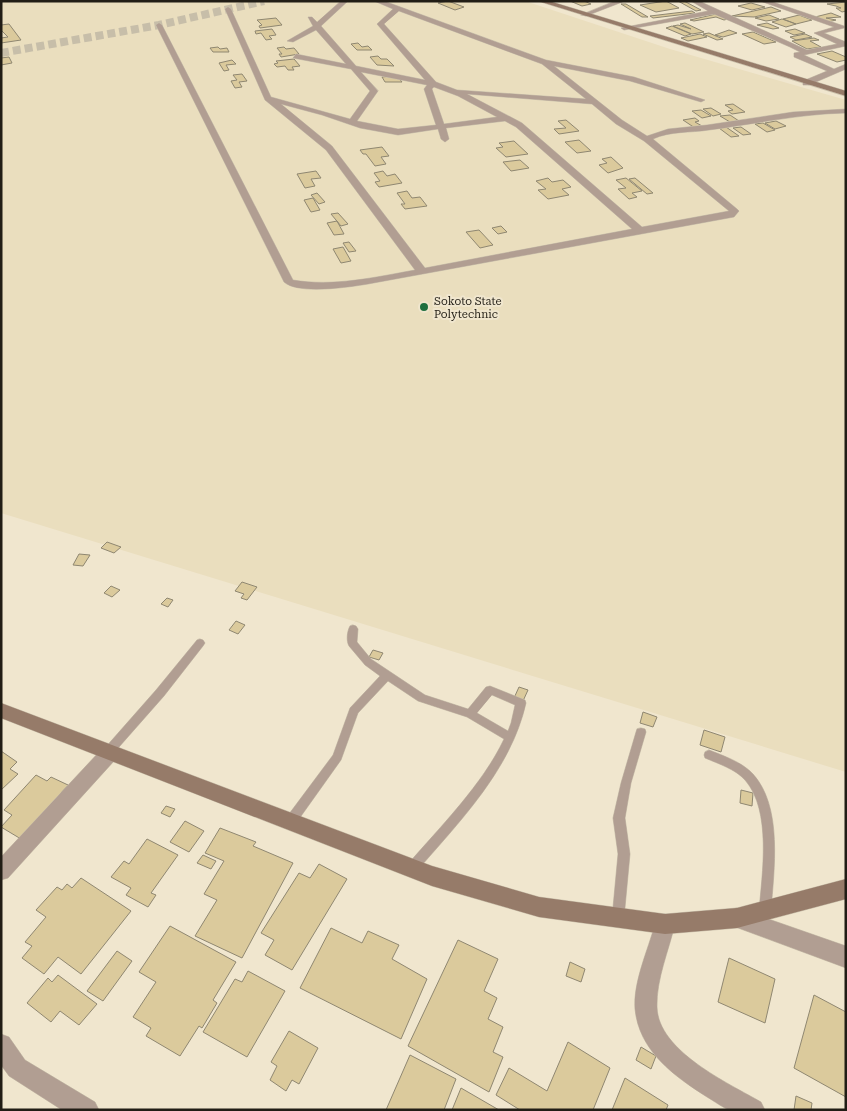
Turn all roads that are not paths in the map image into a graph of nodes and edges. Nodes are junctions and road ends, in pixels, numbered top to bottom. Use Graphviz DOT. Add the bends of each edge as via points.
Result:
graph roads {
  1 [pos="345,1"];
  2 [pos="377,1"];
  3 [pos="541,1"];
  4 [pos="622,1"];
  5 [pos="694,1"];
  6 [pos="763,1"];
  7 [pos="396,6"];
  8 [pos="228,10"];
  9 [pos="714,12"];
  10 [pos="584,15"];
  11 [pos="310,18"];
  12 [pos="159,25"];
  13 [pos="316,26"];
  14 [pos="624,28"];
  15 [pos="844,28"];
  16 [pos="291,41"];
  17 [pos="807,53"];
  18 [pos="296,56"];
  19 [pos="543,62"];
  20 [pos="846,66"];
  21 [pos="353,67"];
  22 [pos="833,71"];
  23 [pos="806,83"];
  24 [pos="433,84"];
  25 [pos="449,90"];
  26 [pos="846,94"];
  27 [pos="268,98"];
  28 [pos="701,100"];
  29 [pos="594,102"];
  30 [pos="846,111"];
  31 [pos="507,118"];
  32 [pos="352,122"];
  33 [pos="441,128"];
  34 [pos="647,139"];
  35 [pos="445,140"];
  36 [pos="640,231"];
  37 [pos="422,271"];
  38 [pos="353,629"];
  39 [pos="200,643"];
  40 [pos="387,675"];
  41 [pos="1,710"];
  42 [pos="470,714"];
  43 [pos="641,732"];
  44 [pos="509,737"];
  45 [pos="108,752"];
  46 [pos="709,755"];
  47 [pos="290,822"];
  48 [pos="412,868"];
  49 [pos="1,871"];
  50 [pos="846,889"];
  51 [pos="765,911"];
  52 [pos="618,918"];
  53 [pos="737,918"];
  54 [pos="664,924"];
  55 [pos="846,957"];
  56 [pos="1,1045"];
  57 [pos="87,1110"];
  58 [pos="752,1110"];
  1 -- 13 [label="street"];
  2 -- 7 [label="street"];
  3 -- 10 [label="street"];
  4 -- 10 [label="street"];
  5 -- 9 [label="street"];
  6 -- 15 [label="street"];
  7 -- 19 [label="street"];
  7 -- 24 [label="street" via="380,24"];
  8 -- 27 [label="street"];
  9 -- 14 [label="street"];
  9 -- 17 [label="street"];
  10 -- 14 [label="street"];
  11 -- 13 [label="street"];
  12 -- 37 [label="street" via="289,282 300,286 324,286"];
  13 -- 16 [label="street"];
  13 -- 21 [label="street"];
  14 -- 23 [label="street"];
  15 -- 17 [label="street" via="817,33 844,44"];
  17 -- 22 [label="street" via="798,55"];
  18 -- 21 [label="street"];
  19 -- 28 [label="street" via="631,79"];
  19 -- 29 [label="street"];
  20 -- 22 [label="street"];
  21 -- 24 [label="street"];
  21 -- 32 [label="street" via="374,91"];
  22 -- 23 [label="street"];
  23 -- 26 [label="street"];
  24 -- 25 [label="street"];
  24 -- 33 [label="street" via="428,89"];
  25 -- 29 [label="street"];
  25 -- 31 [label="street"];
  27 -- 32 [label="street"];
  27 -- 37 [label="street" via="329,148"];
  29 -- 34 [label="street"];
  30 -- 34 [label="street" via="788,115 668,131"];
  31 -- 33 [label="street"];
  31 -- 36 [label="street"];
  32 -- 33 [label="street" via="398,132"];
  33 -- 35 [label="street"];
  34 -- 36 [label="street" via="734,211 731,215"];
  36 -- 37 [label="street"];
  38 -- 40 [label="lane" via="352,644 368,662"];
  39 -- 45 [label="lane"];
  40 -- 42 [label="lane" via="422,698"];
  40 -- 47 [label="lane" via="354,710 337,758"];
  41 -- 45 [label="street"];
  42 -- 44 [label="lane"];
  42 -- 44 [label="lane" via="490,690 521,703 520,714"];
  43 -- 52 [label="lane" via="620,818 624,854"];
  44 -- 48 [label="lane" via="501,755 465,804"];
  45 -- 47 [label="street"];
  45 -- 49 [label="street"];
  46 -- 51 [label="lane" via="732,765 752,780 763,805 770,844"];
  47 -- 48 [label="street"];
  48 -- 52 [label="street" via="539,908"];
  50 -- 51 [label="street"];
  51 -- 53 [label="street"];
  52 -- 54 [label="street"];
  53 -- 54 [label="street"];
  53 -- 55 [label="street"];
  54 -- 58 [label="street" via="646,1007 648,1023 659,1044 698,1079"];
  56 -- 57 [label="street" via="16,1068"];
}
